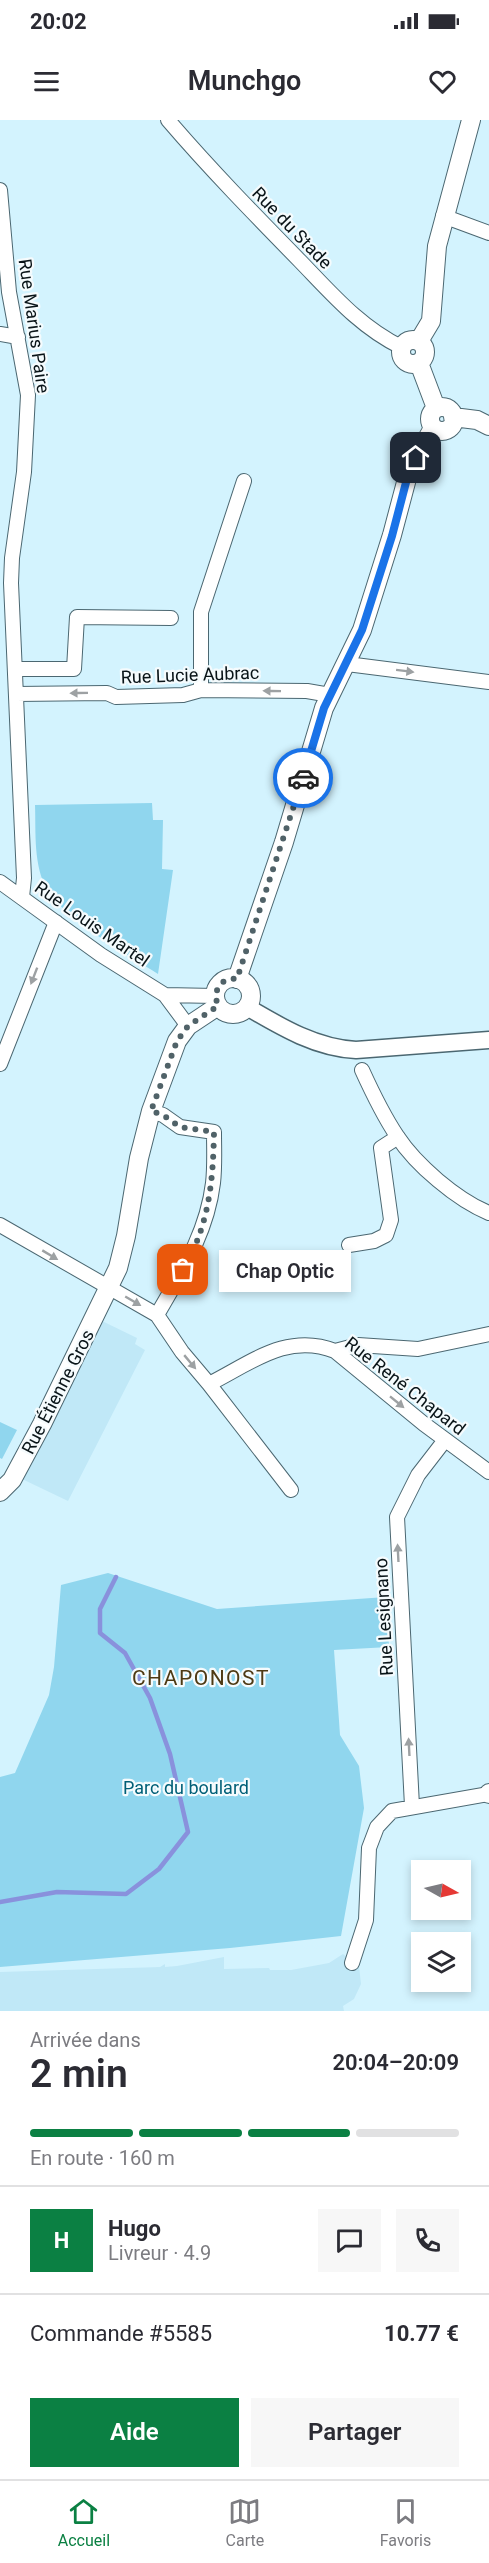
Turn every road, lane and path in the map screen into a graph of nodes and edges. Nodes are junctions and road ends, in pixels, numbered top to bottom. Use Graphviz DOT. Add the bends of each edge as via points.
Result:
graph roads {
  1 [pos="168,120"];
  2 [pos="471,120"];
  3 [pos="0,190"];
  4 [pos="443,216"];
  5 [pos="489,233"];
  6 [pos="0,334"];
  7 [pos="18,337"];
  8 [pos="410,344"];
  9 [pos="436,408"];
  10 [pos="453,417"];
  11 [pos="489,426"];
  12 [pos="433,428"];
  13 [pos="244,482"];
  14 [pos="171,618"];
  15 [pos="347,664"];
  16 [pos="15,669"];
  17 [pos="489,682"];
  18 [pos="201,690"];
  19 [pos="16,694"];
  20 [pos="330,695"];
  21 [pos="0,882"];
  22 [pos="22,897"];
  23 [pos="56,922"];
  24 [pos="237,979"];
  25 [pos="165,995"];
  26 [pos="217,1001"];
  27 [pos="247,1007"];
  28 [pos="188,1026"];
  29 [pos="489,1040"];
  30 [pos="0,1064"];
  31 [pos="362,1070"];
  32 [pos="151,1111"];
  33 [pos="398,1137"];
  34 [pos="489,1213"];
  35 [pos="0,1225"];
  36 [pos="349,1245"];
  37 [pos="109,1287"];
  38 [pos="157,1315"];
  39 [pos="489,1334"];
  40 [pos="335,1351"];
  41 [pos="209,1384"];
  42 [pos="445,1440"];
  43 [pos="489,1472"];
  44 [pos="291,1490"];
  45 [pos="0,1492"];
  46 [pos="489,1794"];
  47 [pos="412,1806"];
  48 [pos="352,1963"];
  1 -- 8 [label="street, Rue du Stade" via="217,177 352,315 379,336"];
  2 -- 4 [label="main road"];
  3 -- 7 [label="street, Rue Marius Paire" via="9,292"];
  4 -- 5 [label="street"];
  4 -- 8 [label="main road" via="430,321"];
  6 -- 7 [label="street"];
  7 -- 16 [label="street, Rue Marius Paire" via="28,395 24,472 12,558"];
  8 -- 9 [label="main road" via="425,352 419,363"];
  9 -- 10 [label="main road" via="445,408"];
  9 -- 12 [label="main road" via="430,417"];
  10 -- 11 [label="main road"];
  10 -- 12 [label="main road" via="448,429"];
  12 -- 15 [label="main road" via="409,471 392,536"];
  13 -- 18 [label="street" via="201,612"];
  14 -- 16 [label="street" via="77,617 74,669"];
  15 -- 17 [label="street, one-way"];
  15 -- 20 [label="main road"];
  16 -- 19 [label="street, Rue Marius Paire"];
  18 -- 19 [label="street, Rue Lucie Aubrac, one-way" via="183,695 116,697 107,693"];
  20 -- 18 [label="street, Rue Lucie Aubrac, one-way" via="307,691"];
  19 -- 22 [label="street, Rue Marius Paire"];
  20 -- 24 [label="main road"];
  21 -- 22 [label="street, Rue Louis Martel"];
  22 -- 23 [label="street, Rue Louis Martel"];
  23 -- 25 [label="street, Rue Louis Martel"];
  23 -- 30 [label="street, one-way"];
  24 -- 26 [label="main road" via="222,982"];
  24 -- 27 [label="main road" via="250,990"];
  25 -- 26 [label="street"];
  25 -- 28 [label="street, Rue Louis Martel"];
  26 -- 27 [label="main road" via="232,1014"];
  26 -- 28 [label="main road"];
  27 -- 29 [label="street" via="288,1031 339,1049"];
  28 -- 32 [label="main road, Rue Étienne Gros" via="177,1041"];
  31 -- 33 [label="street"];
  32 -- 37 [label="main road, Rue Étienne Gros" via="126,1236"];
  32 -- 38 [label="street" via="180,1127 214,1132 213,1182 199,1238"];
  33 -- 34 [label="street" via="439,1179 463,1199"];
  33 -- 36 [label="street" via="381,1148 391,1220 386,1235"];
  35 -- 37 [label="street, one-way"];
  37 -- 38 [label="street, one-way"];
  37 -- 45 [label="main road, Rue Étienne Gros" via="38,1434 12,1480"];
  38 -- 41 [label="street, one-way"];
  39 -- 40 [label="street" via="418,1349 358,1345"];
  40 -- 41 [label="street, Rue René Chapard" via="320,1345 282,1347"];
  40 -- 42 [label="street, Rue René Chapard, one-way"];
  41 -- 44 [label="street"];
  42 -- 43 [label="street, Rue René Chapard"];
  47 -- 42 [label="street, Rue Lesignano, one-way" via="397,1517 418,1475"];
  46 -- 47 [label="street"];
  47 -- 48 [label="street" via="392,1811 377,1827 369,1848 366,1920"];
}
